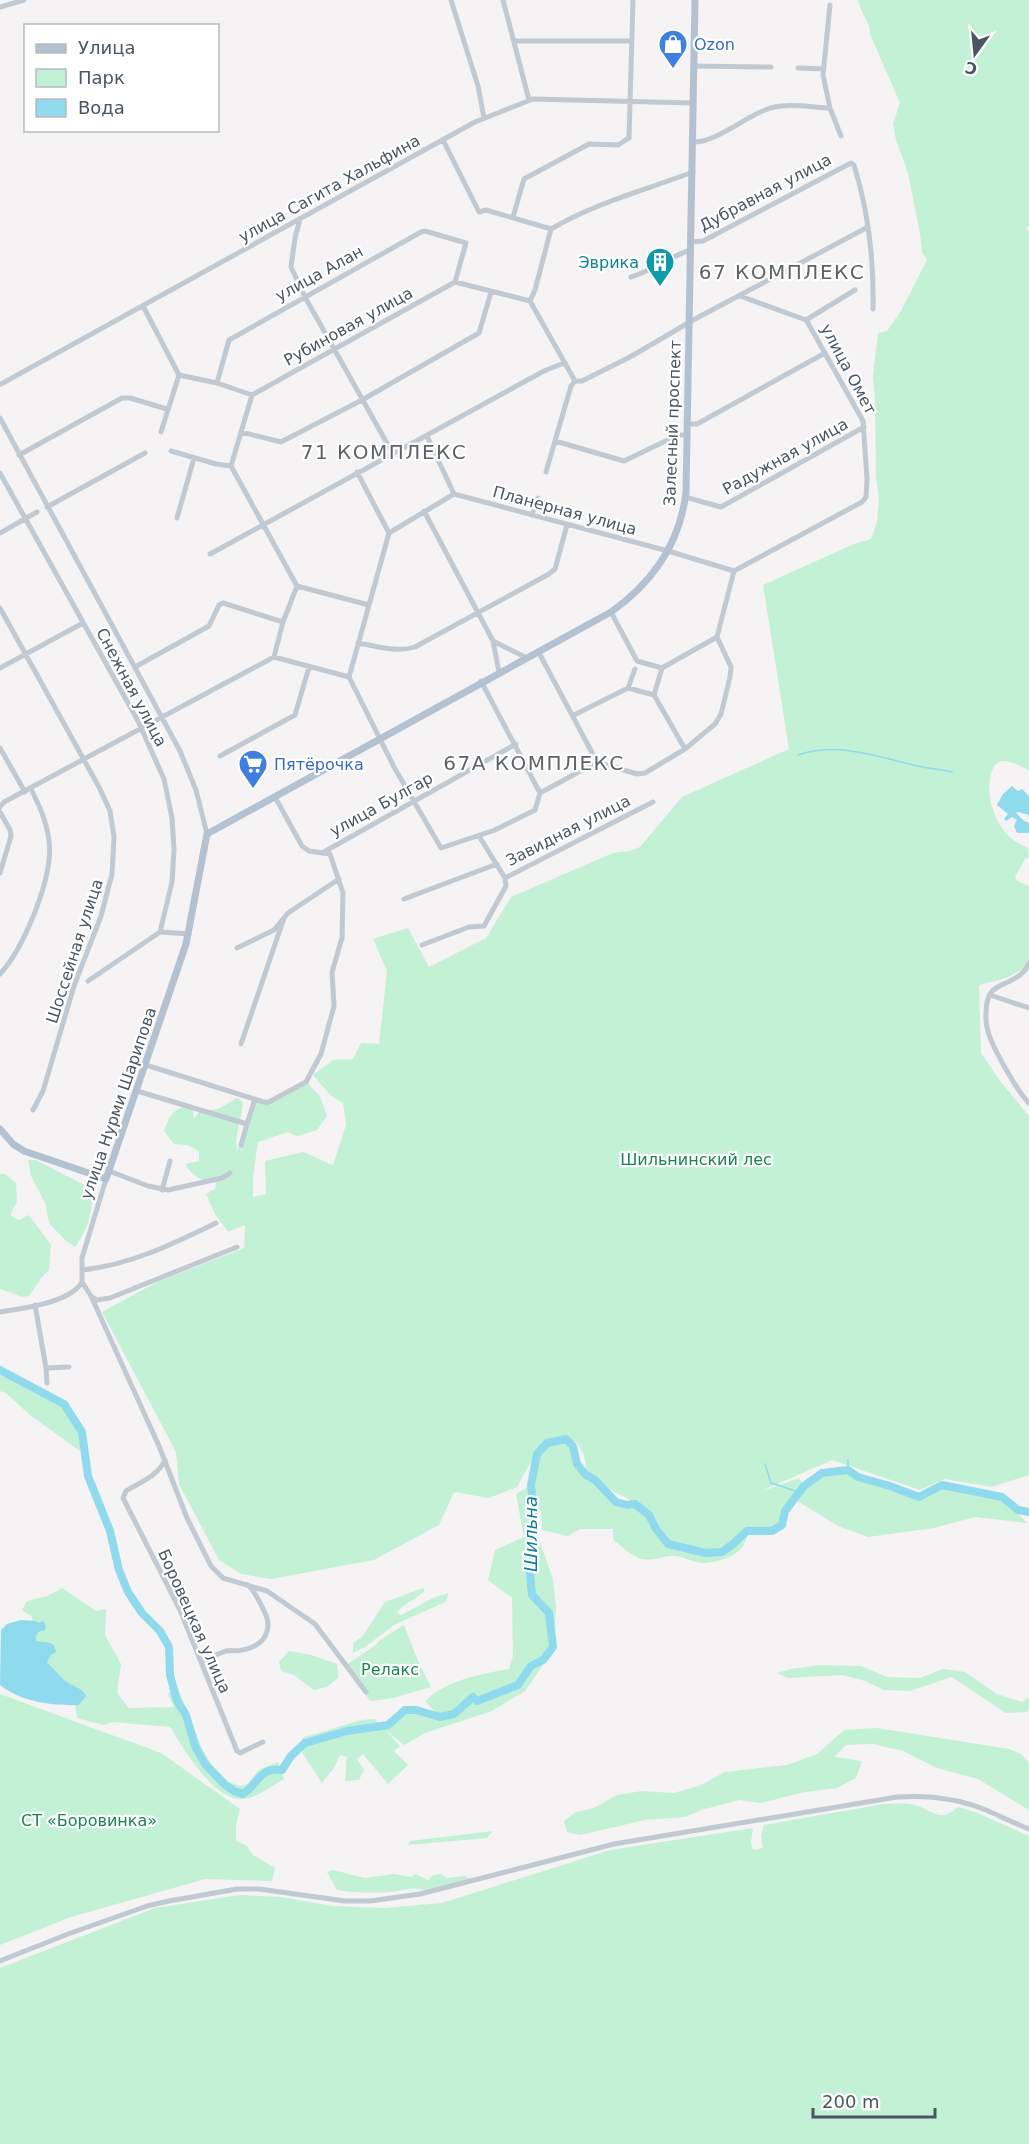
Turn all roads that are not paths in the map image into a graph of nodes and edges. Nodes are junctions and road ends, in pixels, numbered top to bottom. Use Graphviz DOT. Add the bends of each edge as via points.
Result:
graph roads {
  1 [pos="24,0"];
  2 [pos="451,0"];
  3 [pos="503,0"];
  4 [pos="633,0"];
  5 [pos="696,0"];
  6 [pos="830,5"];
  7 [pos="0,7"];
  8 [pos="514,41"];
  9 [pos="632,41"];
  10 [pos="693,66"];
  11 [pos="771,68"];
  12 [pos="798,68"];
  13 [pos="823,69"];
  14 [pos="529,100"];
  15 [pos="631,101"];
  16 [pos="693,103"];
  17 [pos="830,108"];
  18 [pos="484,118"];
  19 [pos="841,136"];
  20 [pos="443,140"];
  21 [pos="693,142"];
  22 [pos="693,172"];
  23 [pos="513,217"];
  24 [pos="300,219"];
  25 [pos="868,227"];
  26 [pos="551,229"];
  27 [pos="691,242"];
  28 [pos="691,250"];
  29 [pos="631,277"];
  30 [pos="455,282"];
  31 [pos="855,290"];
  32 [pos="491,292"];
  33 [pos="740,296"];
  34 [pos="305,297"];
  35 [pos="530,301"];
  36 [pos="143,306"];
  37 [pos="873,309"];
  38 [pos="806,320"];
  39 [pos="689,323"];
  40 [pos="334,349"];
  41 [pos="825,353"];
  42 [pos="564,363"];
  43 [pos="179,375"];
  44 [pos="575,381"];
  45 [pos="217,383"];
  46 [pos="1,384"];
  47 [pos="252,395"];
  48 [pos="362,400"];
  49 [pos="167,409"];
  50 [pos="0,418"];
  51 [pos="687,424"];
  52 [pos="864,427"];
  53 [pos="161,432"];
  54 [pos="241,432"];
  55 [pos="687,435"];
  56 [pos="427,436"];
  57 [pos="555,441"];
  58 [pos="171,451"];
  59 [pos="145,453"];
  60 [pos="393,454"];
  61 [pos="19,455"];
  62 [pos="194,458"];
  63 [pos="231,466"];
  64 [pos="357,472"];
  65 [pos="546,472"];
  66 [pos="0,473"];
  67 [pos="454,494"];
  68 [pos="685,497"];
  69 [pos="538,498"];
  70 [pos="47,507"];
  71 [pos="424,511"];
  72 [pos="37,512"];
  73 [pos="532,515"];
  74 [pos="177,518"];
  75 [pos="24,519"];
  76 [pos="567,525"];
  77 [pos="264,526"];
  78 [pos="0,533"];
  79 [pos="389,533"];
  80 [pos="668,551"];
  81 [pos="210,554"];
  82 [pos="734,571"];
  83 [pos="297,586"];
  84 [pos="369,605"];
  85 [pos="0,608"];
  86 [pos="610,612"];
  87 [pos="478,613"];
  88 [pos="283,622"];
  89 [pos="83,623"];
  90 [pos="717,637"];
  91 [pos="493,641"];
  92 [pos="358,643"];
  93 [pos="538,651"];
  94 [pos="25,654"];
  95 [pos="274,657"];
  96 [pos="525,657"];
  97 [pos="135,667"];
  98 [pos="309,667"];
  99 [pos="0,668"];
  100 [pos="662,668"];
  101 [pos="635,669"];
  102 [pos="499,672"];
  103 [pos="349,677"];
  104 [pos="481,681"];
  105 [pos="628,688"];
  106 [pos="654,695"];
  107 [pos="574,715"];
  108 [pos="162,716"];
  109 [pos="141,728"];
  110 [pos="380,738"];
  111 [pos="516,744"];
  112 [pos="0,748"];
  113 [pos="685,749"];
  114 [pos="220,756"];
  115 [pos="83,759"];
  116 [pos="597,762"];
  117 [pos="26,792"];
  118 [pos="540,793"];
  119 [pos="275,796"];
  120 [pos="415,802"];
  121 [pos="653,802"];
  122 [pos="0,807"];
  123 [pos="0,812"];
  124 [pos="207,834"];
  125 [pos="479,836"];
  126 [pos="322,853"];
  127 [pos="497,864"];
  128 [pos="0,873"];
  129 [pos="506,878"];
  130 [pos="339,879"];
  131 [pos="404,899"];
  132 [pos="284,918"];
  133 [pos="274,930"];
  134 [pos="160,932"];
  135 [pos="189,934"];
  136 [pos="276,941"];
  137 [pos="422,945"];
  138 [pos="237,948"];
  139 [pos="1029,963"];
  140 [pos="0,974"];
  141 [pos="88,981"];
  142 [pos="990,995"];
  143 [pos="1029,1008"];
  144 [pos="242,1044"];
  145 [pos="146,1065"];
  146 [pos="137,1091"];
  147 [pos="255,1099"];
  148 [pos="1029,1103"];
  149 [pos="33,1110"];
  150 [pos="247,1124"];
  151 [pos="0,1128"];
  152 [pos="241,1145"];
  153 [pos="170,1161"];
  154 [pos="109,1171"];
  155 [pos="230,1173"];
  156 [pos="106,1179"];
  157 [pos="162,1190"];
  158 [pos="216,1223"];
  159 [pos="237,1247"];
  160 [pos="82,1270"];
  161 [pos="82,1282"];
  162 [pos="91,1296"];
  163 [pos="35,1305"];
  164 [pos="0,1312"];
  165 [pos="69,1367"];
  166 [pos="46,1368"];
  167 [pos="47,1383"];
  168 [pos="165,1460"];
  169 [pos="248,1585"];
  170 [pos="201,1662"];
  171 [pos="366,1692"];
  172 [pos="263,1742"];
  173 [pos="1029,1829"];
  174 [pos="0,1961"];
  1 -- 7 [label="street"];
  2 -- 18 [label="street"];
  3 -- 8 [label="street"];
  4 -- 9 [label="street"];
  5 -- 10 [label="main road, Залесный проспект"];
  6 -- 13 [label="street"];
  8 -- 9 [label="street"];
  8 -- 14 [label="street"];
  9 -- 15 [label="street"];
  10 -- 11 [label="street"];
  10 -- 16 [label="main road, Залесный проспект"];
  12 -- 13 [label="street"];
  13 -- 17 [label="street"];
  14 -- 15 [label="street, улица Сагита Хальфина"];
  14 -- 18 [label="street, улица Сагита Хальфина"];
  15 -- 16 [label="street, улица Сагита Хальфина"];
  15 -- 23 [label="street" via="629,138 618,145 589,144 524,180"];
  16 -- 21 [label="main road, Залесный проспект"];
  17 -- 19 [label="street"];
  17 -- 21 [label="street" via="772,108 704,141"];
  18 -- 20 [label="street, улица Сагита Хальфина"];
  20 -- 23 [label="street" via="479,212"];
  20 -- 24 [label="street, улица Сагита Хальфина"];
  21 -- 22 [label="main road, Залесный проспект"];
  22 -- 26 [label="street" via="600,205"];
  22 -- 27 [label="main road, Залесный проспект"];
  23 -- 26 [label="street"];
  24 -- 34 [label="street" via="291,267"];
  24 -- 36 [label="street, улица Сагита Хальфина"];
  25 -- 27 [label="street, Дубравная улица" via="862,192 851,164 703,241"];
  25 -- 33 [label="street"];
  25 -- 37 [label="street"];
  26 -- 35 [label="street"];
  27 -- 28 [label="main road, Залесный проспект"];
  28 -- 29 [label="street"];
  28 -- 39 [label="main road, Залесный проспект"];
  30 -- 32 [label="street"];
  30 -- 34 [label="street, улица Алан" via="466,243 425,231"];
  30 -- 40 [label="street, Рубиновая улица"];
  31 -- 38 [label="street"];
  32 -- 35 [label="street"];
  32 -- 48 [label="street" via="479,333"];
  33 -- 38 [label="street, улица Омет"];
  33 -- 39 [label="street"];
  34 -- 40 [label="street"];
  34 -- 45 [label="street, улица Алан" via="229,340"];
  35 -- 42 [label="street"];
  36 -- 43 [label="street"];
  36 -- 46 [label="street, улица Сагита Хальфина"];
  38 -- 41 [label="street, улица Омет"];
  39 -- 44 [label="street" via="630,357"];
  39 -- 51 [label="main road, Залесный проспект"];
  40 -- 47 [label="street, Рубиновая улица"];
  40 -- 48 [label="street"];
  41 -- 51 [label="street" via="697,424"];
  41 -- 52 [label="street, улица Омет"];
  42 -- 44 [label="street"];
  42 -- 56 [label="street"];
  43 -- 45 [label="street"];
  43 -- 49 [label="street"];
  44 -- 57 [label="street"];
  45 -- 47 [label="street"];
  47 -- 54 [label="street"];
  48 -- 54 [label="street" via="281,442"];
  48 -- 60 [label="street"];
  49 -- 53 [label="street"];
  49 -- 61 [label="street" via="122,398"];
  50 -- 61 [label="street"];
  51 -- 55 [label="main road, Залесный проспект"];
  52 -- 68 [label="street, Радужная улица" via="720,507"];
  52 -- 82 [label="street, улица Омет" via="867,479 862,502"];
  54 -- 63 [label="street"];
  55 -- 57 [label="street" via="678,435 624,461"];
  55 -- 68 [label="main road, Залесный проспект"];
  56 -- 60 [label="street"];
  56 -- 67 [label="street"];
  57 -- 65 [label="street"];
  58 -- 62 [label="street"];
  59 -- 70 [label="street"];
  60 -- 64 [label="street"];
  61 -- 70 [label="street"];
  62 -- 63 [label="street"];
  62 -- 74 [label="street"];
  63 -- 77 [label="street"];
  64 -- 77 [label="street"];
  64 -- 79 [label="street"];
  66 -- 75 [label="street, Снежная улица"];
  67 -- 71 [label="street"];
  67 -- 73 [label="street, Планерная улица"];
  68 -- 80 [label="main road, Залесный проспект" via="681,520"];
  69 -- 73 [label="street"];
  70 -- 97 [label="street"];
  71 -- 79 [label="street"];
  71 -- 87 [label="street"];
  72 -- 75 [label="street"];
  73 -- 76 [label="street, Планерная улица"];
  75 -- 78 [label="street"];
  75 -- 89 [label="street, Снежная улица"];
  76 -- 80 [label="street, Планерная улица"];
  76 -- 87 [label="street" via="555,568 549,574"];
  77 -- 81 [label="street"];
  77 -- 83 [label="street"];
  79 -- 84 [label="street"];
  80 -- 82 [label="street, Планерная улица"];
  80 -- 86 [label="main road, Залесный проспект" via="641,587"];
  82 -- 90 [label="street"];
  83 -- 84 [label="street"];
  83 -- 88 [label="street"];
  84 -- 92 [label="street"];
  85 -- 94 [label="street, Шоссейная улица"];
  86 -- 93 [label="main road, Залесный проспект"];
  86 -- 100 [label="street" via="637,661"];
  87 -- 91 [label="street"];
  87 -- 92 [label="street" via="406,650"];
  88 -- 95 [label="street"];
  88 -- 97 [label="street" via="224,603 219,605 209,626"];
  89 -- 94 [label="street"];
  89 -- 109 [label="street, Снежная улица"];
  90 -- 100 [label="street"];
  90 -- 113 [label="street" via="731,667 721,714"];
  91 -- 96 [label="street"];
  91 -- 102 [label="street"];
  92 -- 103 [label="street"];
  93 -- 96 [label="main road, Залесный проспект"];
  93 -- 107 [label="street"];
  94 -- 99 [label="street"];
  94 -- 115 [label="street, Шоссейная улица"];
  95 -- 98 [label="street"];
  95 -- 108 [label="street"];
  96 -- 102 [label="main road, Залесный проспект"];
  97 -- 108 [label="street"];
  98 -- 103 [label="street"];
  98 -- 114 [label="street" via="295,715"];
  100 -- 106 [label="street"];
  101 -- 105 [label="street"];
  102 -- 104 [label="main road, Залесный проспект"];
  103 -- 110 [label="street"];
  104 -- 110 [label="main road, Залесный проспект"];
  104 -- 111 [label="street"];
  105 -- 106 [label="street"];
  105 -- 107 [label="street"];
  106 -- 113 [label="street"];
  107 -- 116 [label="street"];
  108 -- 109 [label="street"];
  108 -- 124 [label="street" via="196,790"];
  109 -- 115 [label="street"];
  109 -- 134 [label="street, Снежная улица" via="164,779 172,818 172,882"];
  110 -- 119 [label="main road, Залесный проспект"];
  110 -- 120 [label="street"];
  111 -- 118 [label="street"];
  111 -- 120 [label="street, улица Булгар"];
  112 -- 117 [label="street"];
  113 -- 116 [label="street" via="645,773"];
  115 -- 117 [label="street"];
  115 -- 149 [label="street, Шоссейная улица" via="110,811 114,837 112,873 43,1091"];
  116 -- 118 [label="street"];
  117 -- 122 [label="street"];
  117 -- 140 [label="street" via="43,813 49,842 48,865 21,943"];
  118 -- 125 [label="street" via="535,810"];
  119 -- 124 [label="main road, Залесный проспект"];
  119 -- 126 [label="street" via="302,846"];
  120 -- 125 [label="street" via="441,848"];
  120 -- 126 [label="street, улица Булгар"];
  121 -- 129 [label="street, Завидная улица"];
  123 -- 128 [label="street" via="11,836"];
  124 -- 135 [label="main road, улица Нурми Шарипова"];
  125 -- 127 [label="street"];
  126 -- 130 [label="street" via="330,854"];
  127 -- 129 [label="street"];
  127 -- 131 [label="street, Завидная улица"];
  129 -- 137 [label="street, Завидная улица" via="506,886 484,926 469,927"];
  130 -- 132 [label="street"];
  130 -- 147 [label="street" via="343,893 342,938 332,972 334,1006 321,1054 306,1082 267,1102"];
  132 -- 133 [label="street"];
  132 -- 136 [label="street"];
  133 -- 136 [label="street"];
  133 -- 138 [label="street"];
  134 -- 135 [label="street"];
  134 -- 141 [label="street"];
  135 -- 145 [label="main road, улица Нурми Шарипова"];
  136 -- 144 [label="street"];
  139 -- 142 [label="street" via="1019,977"];
  142 -- 143 [label="street"];
  142 -- 148 [label="street" via="989,1037"];
  145 -- 146 [label="main road, улица Нурми Шарипова"];
  145 -- 147 [label="street"];
  146 -- 150 [label="street"];
  146 -- 154 [label="main road, улица Нурми Шарипова"];
  147 -- 150 [label="street"];
  150 -- 152 [label="street"];
  151 -- 156 [label="main road" via="24,1151"];
  153 -- 157 [label="street"];
  154 -- 156 [label="main road, улица Нурми Шарипова"];
  154 -- 157 [label="street"];
  155 -- 157 [label="street"];
  156 -- 160 [label="street, улица Нурми Шарипова" via="83,1252"];
  158 -- 160 [label="street" via="169,1246 117,1264"];
  159 -- 162 [label="street" via="110,1298 97,1300"];
  160 -- 161 [label="street, улица Нурми Шарипова"];
  161 -- 162 [label="street"];
  161 -- 163 [label="street" via="73,1292"];
  162 -- 168 [label="street"];
  163 -- 164 [label="street"];
  163 -- 166 [label="street"];
  165 -- 166 [label="street"];
  166 -- 167 [label="street"];
  168 -- 169 [label="street" via="211,1566 223,1578"];
  168 -- 170 [label="street, Боровецкая улица" via="156,1472 126,1491 123,1498 180,1610"];
  169 -- 170 [label="street" via="268,1619 264,1639 256,1646 223,1652"];
  169 -- 171 [label="street" via="267,1591 315,1624"];
  170 -- 172 [label="street, Боровецкая улица" via="237,1751"];
  173 -- 174 [label="street" via="967,1803 942,1797 897,1797 614,1845 420,1894 370,1901 248,1889 169,1901"];
}
